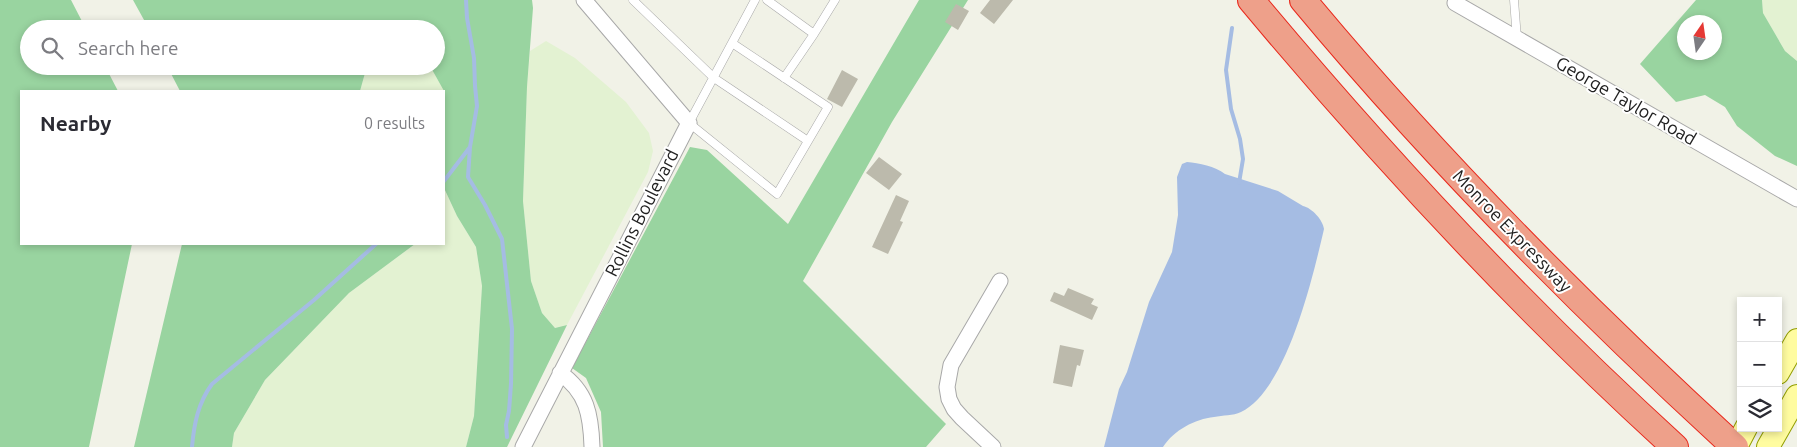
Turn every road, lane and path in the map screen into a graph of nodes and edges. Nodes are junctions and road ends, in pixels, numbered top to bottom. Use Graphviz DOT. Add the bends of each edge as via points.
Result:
graph roads {
  1 [pos="584,0"];
  2 [pos="633,0"];
  3 [pos="755,0"];
  4 [pos="767,0"];
  5 [pos="835,0"];
  6 [pos="1251,0"];
  7 [pos="1303,0"];
  8 [pos="1514,0"];
  9 [pos="1455,3"];
  10 [pos="814,34"];
  11 [pos="1517,39"];
  12 [pos="732,43"];
  13 [pos="714,78"];
  14 [pos="784,78"];
  15 [pos="688,123"];
  16 [pos="808,141"];
  17 [pos="1797,199"];
  18 [pos="1000,281"];
  19 [pos="1797,340"];
  20 [pos="1782,366"];
  21 [pos="560,373"];
  22 [pos="1797,396"];
  23 [pos="1744,432"];
  24 [pos="523,447"];
  25 [pos="592,447"];
  26 [pos="993,447"];
  27 [pos="1675,447"];
  28 [pos="1736,447"];
  29 [pos="1768,447"];
  1 -- 15 [label="street"];
  2 -- 13 [label="lane"];
  3 -- 12 [label="lane"];
  4 -- 10 [label="lane"];
  5 -- 10 [label="lane"];
  6 -- 27 [label="highway" via="1348,114 1466,242"];
  7 -- 28 [label="highway, Monroe Expressway" via="1495,214 1616,336"];
  8 -- 11 [label="lane"];
  9 -- 11 [label="street, George Taylor Road"];
  10 -- 14 [label="lane"];
  11 -- 17 [label="street, George Taylor Road"];
  12 -- 13 [label="lane"];
  12 -- 14 [label="lane"];
  13 -- 15 [label="lane"];
  13 -- 16 [label="lane"];
  14 -- 16 [label="lane" via="828,107"];
  15 -- 16 [label="lane" via="777,194"];
  15 -- 21 [label="street, Rollins Boulevard"];
  18 -- 26 [label="street" via="951,365 947,387 954,408"];
  19 -- 20 [label="main road"];
  21 -- 24 [label="street, Rollins Boulevard"];
  21 -- 25 [label="street" via="576,386 582,398 590,420"];
  22 -- 29 [label="main road"];
  23 -- 28 [label="main road"];
}
